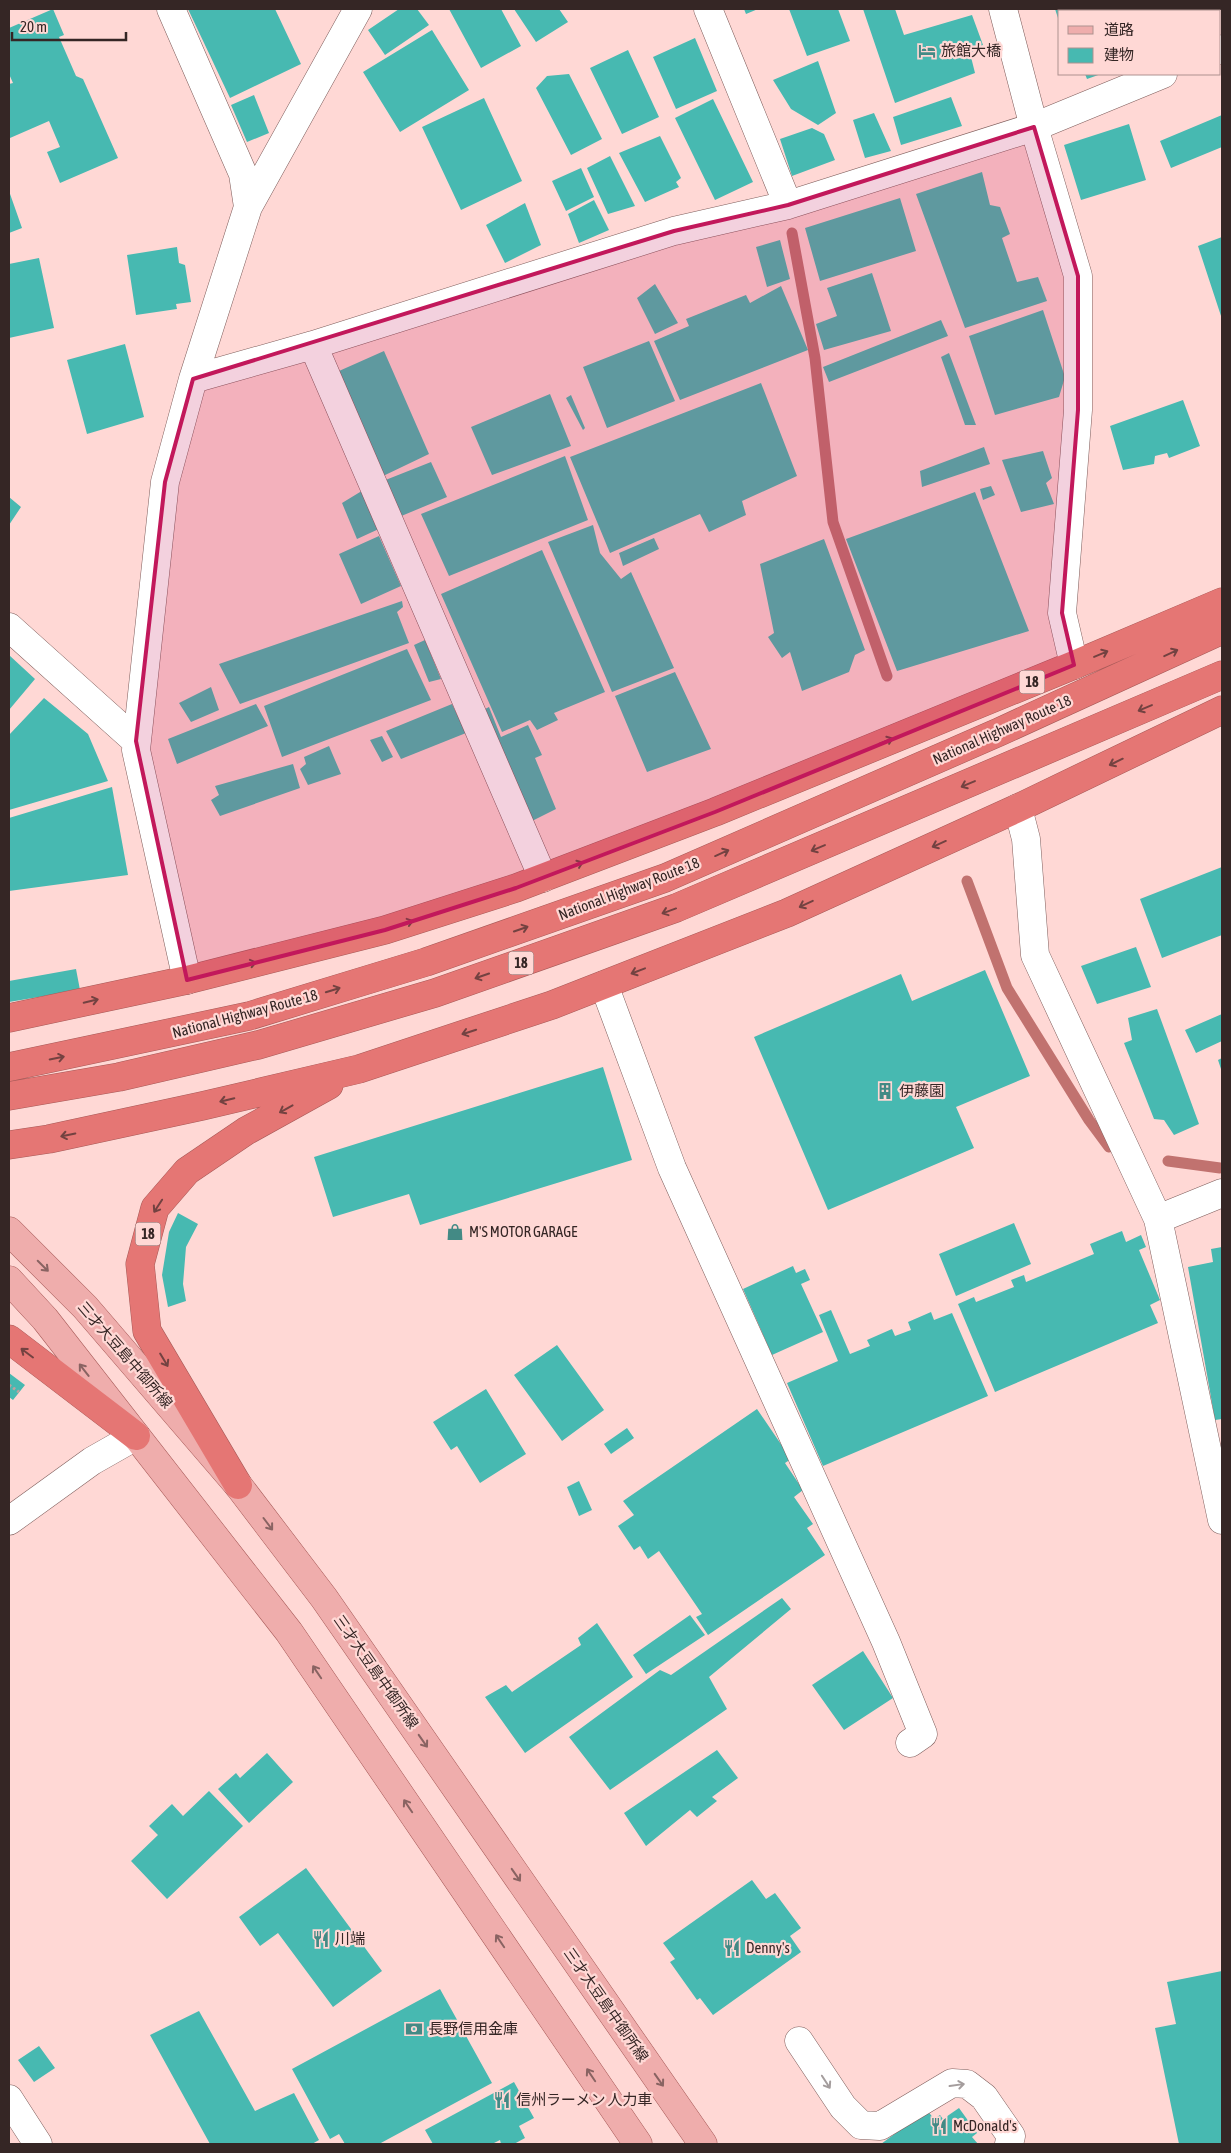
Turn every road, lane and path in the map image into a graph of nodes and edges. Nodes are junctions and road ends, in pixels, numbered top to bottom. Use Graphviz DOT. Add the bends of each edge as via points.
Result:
graph roads {
  1 [pos="171,9"];
  2 [pos="358,9"];
  3 [pos="708,9"];
  4 [pos="1003,9"];
  5 [pos="1161,75"];
  6 [pos="1034,127"];
  7 [pos="788,205"];
  8 [pos="248,207"];
  9 [pos="313,345"];
  10 [pos="193,379"];
  11 [pos="1222,602"];
  12 [pos="9,627"];
  13 [pos="1222,630"];
  14 [pos="1074,665"];
  15 [pos="1222,675"];
  16 [pos="1222,710"];
  17 [pos="136,741"];
  18 [pos="1018,808"];
  19 [pos="543,878"];
  20 [pos="187,980"];
  21 [pos="604,985"];
  22 [pos="9,1018"];
  23 [pos="9,1067"];
  24 [pos="359,1069"];
  25 [pos="9,1096"];
  26 [pos="9,1145"];
  27 [pos="1222,1193"];
  28 [pos="1158,1219"];
  29 [pos="9,1231"];
  30 [pos="9,1280"];
  31 [pos="9,1339"];
  32 [pos="9,1385"];
  33 [pos="19,1392"];
  34 [pos="136,1436"];
  35 [pos="238,1485"];
  36 [pos="1222,1520"];
  37 [pos="9,1521"];
  38 [pos="910,1743"];
  39 [pos="799,2041"];
  40 [pos="9,2099"];
  41 [pos="38,2144"];
  42 [pos="638,2144"];
  43 [pos="703,2144"];
  44 [pos="1009,2144"];
  1 -- 8 [label="street" via="243,174"];
  2 -- 8 [label="street"];
  3 -- 7 [label="street"];
  4 -- 6 [label="street"];
  5 -- 6 [label="street"];
  6 -- 7 [label="street"];
  6 -- 14 [label="street" via="1078,276 1078,410 1062,614"];
  7 -- 9 [label="street" via="674,230"];
  8 -- 10 [label="street"];
  9 -- 10 [label="street"];
  9 -- 19 [label="street"];
  10 -- 17 [label="street" via="165,482"];
  14 -- 11 [label="highway, 18, one-way"];
  12 -- 17 [label="street"];
  23 -- 13 [label="highway, National Highway Route 18 / 18, one-way" via="249,1016 426,962 665,878"];
  19 -- 14 [label="highway, 18, one-way" via="715,812"];
  15 -- 25 [label="highway, National Highway Route 18 / 18, one-way" via="676,908 435,993 258,1044 119,1077"];
  16 -- 18 [label="highway, 18, one-way"];
  17 -- 20 [label="street"];
  18 -- 21 [label="highway, 18, one-way" via="787,913"];
  18 -- 28 [label="street" via="1026,839 1036,955"];
  20 -- 19 [label="highway, 18, one-way" via="385,930"];
  22 -- 20 [label="highway, 18, one-way"];
  21 -- 24 [label="highway, 18, one-way"];
  21 -- 38 [label="street" via="672,1168 886,1642 923,1734"];
  24 -- 26 [label="highway, 18, one-way" via="202,1106"];
  24 -- 35 [label="highway, 18, one-way" via="246,1131 188,1171 155,1208 140,1264 147,1331"];
  27 -- 28 [label="street"];
  28 -- 36 [label="street"];
  29 -- 35 [label="main road, 三才大豆島中御所線, one-way" via="85,1307"];
  34 -- 30 [label="main road, one-way" via="45,1319"];
  34 -- 31 [label="highway, one-way"];
  32 -- 33 [label="path"];
  34 -- 37 [label="street" via="92,1461"];
  42 -- 34 [label="main road, one-way" via="289,1632"];
  35 -- 43 [label="main road, 三才大豆島中御所線, one-way" via="324,1598"];
  39 -- 44 [label="street, one-way" via="843,2107 862,2125 880,2126 952,2083 968,2084 984,2097 1006,2128 1011,2136"];
  40 -- 41 [label="street"];
}
